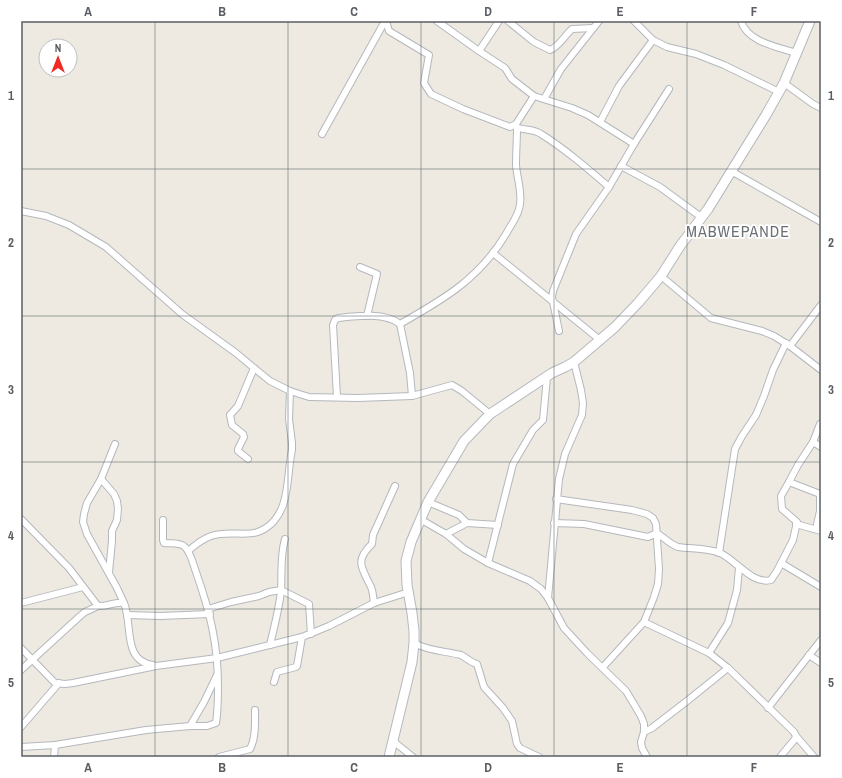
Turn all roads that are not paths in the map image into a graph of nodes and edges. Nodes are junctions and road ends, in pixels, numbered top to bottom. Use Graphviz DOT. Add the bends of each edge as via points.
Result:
graph roads {
  1 [pos="385,21"];
  2 [pos="437,21"];
  3 [pos="499,21"];
  4 [pos="508,21"];
  5 [pos="600,21"];
  6 [pos="634,21"];
  7 [pos="741,21"];
  8 [pos="810,21"];
  9 [pos="593,28"];
  10 [pos="653,40"];
  11 [pos="479,51"];
  12 [pos="796,53"];
  13 [pos="784,83"];
  14 [pos="669,89"];
  15 [pos="779,92"];
  16 [pos="534,96"];
  17 [pos="544,99"];
  18 [pos="821,108"];
  19 [pos="600,122"];
  20 [pos="516,127"];
  21 [pos="322,134"];
  22 [pos="634,144"];
  23 [pos="622,166"];
  24 [pos="731,171"];
  25 [pos="609,187"];
  26 [pos="21,211"];
  27 [pos="701,217"];
  28 [pos="821,222"];
  29 [pos="494,253"];
  30 [pos="360,267"];
  31 [pos="661,276"];
  32 [pos="553,302"];
  33 [pos="821,304"];
  34 [pos="367,316"];
  35 [pos="400,324"];
  36 [pos="559,331"];
  37 [pos="600,340"];
  38 [pos="788,345"];
  39 [pos="574,362"];
  40 [pos="254,368"];
  41 [pos="821,370"];
  42 [pos="547,377"];
  43 [pos="290,391"];
  44 [pos="412,396"];
  45 [pos="337,397"];
  46 [pos="490,414"];
  47 [pos="820,424"];
  48 [pos="813,442"];
  49 [pos="115,444"];
  50 [pos="821,447"];
  51 [pos="248,459"];
  52 [pos="101,479"];
  53 [pos="790,482"];
  54 [pos="395,486"];
  55 [pos="556,499"];
  56 [pos="428,502"];
  57 [pos="21,519"];
  58 [pos="420,519"];
  59 [pos="163,520"];
  60 [pos="467,523"];
  61 [pos="554,523"];
  62 [pos="796,524"];
  63 [pos="498,525"];
  64 [pos="819,530"];
  65 [pos="657,533"];
  66 [pos="446,534"];
  67 [pos="285,539"];
  68 [pos="188,551"];
  69 [pos="719,553"];
  70 [pos="488,562"];
  71 [pos="781,563"];
  72 [pos="739,568"];
  73 [pos="109,573"];
  74 [pos="84,587"];
  75 [pos="821,588"];
  76 [pos="281,590"];
  77 [pos="408,592"];
  78 [pos="548,598"];
  79 [pos="374,602"];
  80 [pos="21,603"];
  81 [pos="124,603"];
  82 [pos="98,606"];
  83 [pos="209,611"];
  84 [pos="127,615"];
  85 [pos="644,622"];
  86 [pos="311,634"];
  87 [pos="302,637"];
  88 [pos="821,640"];
  89 [pos="414,643"];
  90 [pos="270,646"];
  91 [pos="21,648"];
  92 [pos="709,653"];
  93 [pos="808,655"];
  94 [pos="217,658"];
  95 [pos="32,660"];
  96 [pos="821,664"];
  97 [pos="156,666"];
  98 [pos="603,667"];
  99 [pos="728,668"];
  100 [pos="21,670"];
  101 [pos="218,672"];
  102 [pos="274,682"];
  103 [pos="59,683"];
  104 [pos="768,708"];
  105 [pos="255,710"];
  106 [pos="190,726"];
  107 [pos="21,727"];
  108 [pos="644,732"];
  109 [pos="796,736"];
  110 [pos="393,741"];
  111 [pos="55,745"];
  112 [pos="21,747"];
  113 [pos="54,757"];
  114 [pos="219,757"];
  115 [pos="389,757"];
  116 [pos="413,757"];
  117 [pos="539,757"];
  118 [pos="647,757"];
  119 [pos="780,757"];
  120 [pos="814,757"];
  1 -- 20 [label="street" via="389,31 429,55 424,83 430,93 463,109"];
  1 -- 21 [label="street"];
  2 -- 11 [label="street"];
  3 -- 11 [label="street"];
  4 -- 9 [label="street" via="534,42 550,50 572,29"];
  5 -- 9 [label="street"];
  6 -- 10 [label="street"];
  7 -- 12 [label="street" via="746,32 756,39"];
  8 -- 12 [label="street"];
  9 -- 17 [label="street" via="557,74"];
  10 -- 15 [label="street" via="671,49 724,65"];
  10 -- 19 [label="street" via="619,86"];
  11 -- 16 [label="street" via="505,68 512,79"];
  12 -- 13 [label="street"];
  13 -- 15 [label="street"];
  13 -- 18 [label="street"];
  14 -- 22 [label="street"];
  15 -- 24 [label="street"];
  16 -- 17 [label="street"];
  16 -- 20 [label="street"];
  17 -- 19 [label="street" via="572,108"];
  19 -- 22 [label="street"];
  20 -- 25 [label="street" via="540,133"];
  20 -- 29 [label="street" via="520,205 513,224"];
  22 -- 23 [label="street"];
  23 -- 25 [label="street"];
  23 -- 27 [label="street" via="660,187"];
  24 -- 27 [label="street"];
  24 -- 28 [label="street"];
  25 -- 32 [label="street" via="576,234 554,285"];
  26 -- 40 [label="street" via="46,216 69,225 106,247 182,314"];
  27 -- 31 [label="street"];
  29 -- 32 [label="street"];
  29 -- 35 [label="street" via="470,278 445,298"];
  30 -- 34 [label="street" via="377,274"];
  31 -- 37 [label="street" via="634,308"];
  31 -- 38 [label="street" via="711,318 762,331"];
  32 -- 36 [label="street"];
  32 -- 37 [label="street"];
  33 -- 38 [label="street"];
  34 -- 35 [label="street" via="381,317"];
  34 -- 45 [label="street" via="338,318 333,325"];
  35 -- 44 [label="street"];
  37 -- 39 [label="street"];
  38 -- 41 [label="street"];
  38 -- 69 [label="street" via="773,370 756,416 735,449"];
  39 -- 42 [label="street"];
  39 -- 55 [label="street" via="582,390 582,415 565,454"];
  40 -- 43 [label="street"];
  40 -- 51 [label="street" via="238,406 230,415 232,425 244,437 238,451"];
  42 -- 46 [label="street"];
  42 -- 63 [label="street" via="543,420 533,430 513,464"];
  43 -- 45 [label="street" via="309,397"];
  43 -- 68 [label="street" via="292,450 286,494 278,516 269,527 258,533 212,535"];
  44 -- 45 [label="street"];
  44 -- 46 [label="street" via="452,385"];
  46 -- 56 [label="street" via="464,441"];
  47 -- 48 [label="street"];
  48 -- 50 [label="street"];
  48 -- 53 [label="street"];
  49 -- 52 [label="street"];
  52 -- 73 [label="street" via="114,494 118,509 112,531"];
  52 -- 73 [label="street" via="87,503 83,522"];
  53 -- 62 [label="street" via="781,496 781,505 797,522"];
  53 -- 64 [label="street" via="820,494"];
  54 -- 79 [label="street" via="373,535 372,544 362,558 364,576 372,588"];
  55 -- 61 [label="street"];
  55 -- 65 [label="street" via="647,514 653,518"];
  56 -- 58 [label="street"];
  56 -- 60 [label="street" via="459,515"];
  57 -- 74 [label="street"];
  58 -- 66 [label="street"];
  58 -- 77 [label="street" via="410,542 406,561"];
  59 -- 68 [label="street" via="164,543 180,544"];
  60 -- 63 [label="street"];
  60 -- 66 [label="street"];
  61 -- 65 [label="street" via="584,524 648,537"];
  61 -- 78 [label="street"];
  62 -- 64 [label="street"];
  62 -- 71 [label="street" via="793,540"];
  63 -- 70 [label="street"];
  65 -- 69 [label="street" via="676,546"];
  65 -- 85 [label="street" via="658,584"];
  66 -- 70 [label="street"];
  67 -- 76 [label="street" via="282,548"];
  68 -- 83 [label="street"];
  69 -- 72 [label="street"];
  70 -- 78 [label="street" via="530,580"];
  71 -- 72 [label="street" via="771,580 766,581"];
  71 -- 75 [label="street"];
  72 -- 92 [label="street" via="737,590 728,623"];
  73 -- 81 [label="street"];
  74 -- 80 [label="street"];
  74 -- 82 [label="street"];
  76 -- 83 [label="street" via="231,602"];
  76 -- 86 [label="street" via="309,604"];
  76 -- 90 [label="street"];
  77 -- 79 [label="street"];
  77 -- 89 [label="street"];
  78 -- 98 [label="street" via="564,628"];
  79 -- 86 [label="street"];
  81 -- 82 [label="street"];
  81 -- 84 [label="street"];
  82 -- 95 [label="street" via="85,612"];
  83 -- 84 [label="street" via="160,616"];
  83 -- 94 [label="street"];
  84 -- 97 [label="street" via="132,649 137,659 144,664"];
  85 -- 92 [label="street"];
  85 -- 98 [label="street"];
  86 -- 87 [label="street"];
  87 -- 90 [label="street"];
  87 -- 102 [label="street" via="297,666 277,672"];
  88 -- 93 [label="street"];
  89 -- 110 [label="street" via="412,662"];
  89 -- 117 [label="street" via="461,656 477,664 484,687 512,721 517,744"];
  90 -- 94 [label="street"];
  91 -- 95 [label="street"];
  92 -- 99 [label="street"];
  93 -- 96 [label="street"];
  93 -- 104 [label="street"];
  94 -- 97 [label="street"];
  94 -- 101 [label="street"];
  95 -- 100 [label="street"];
  95 -- 103 [label="street" via="55,683"];
  97 -- 103 [label="street" via="73,683"];
  98 -- 108 [label="street" via="626,691 641,716"];
  99 -- 104 [label="street"];
  99 -- 108 [label="street"];
  101 -- 106 [label="street"];
  101 -- 106 [label="street" via="216,723"];
  103 -- 107 [label="street"];
  104 -- 109 [label="street"];
  105 -- 114 [label="street" via="250,749"];
  106 -- 111 [label="street" via="140,730"];
  108 -- 118 [label="street" via="641,742"];
  109 -- 119 [label="street"];
  109 -- 120 [label="street"];
  110 -- 115 [label="street"];
  110 -- 116 [label="street"];
  111 -- 112 [label="street"];
  111 -- 113 [label="street"];
}
